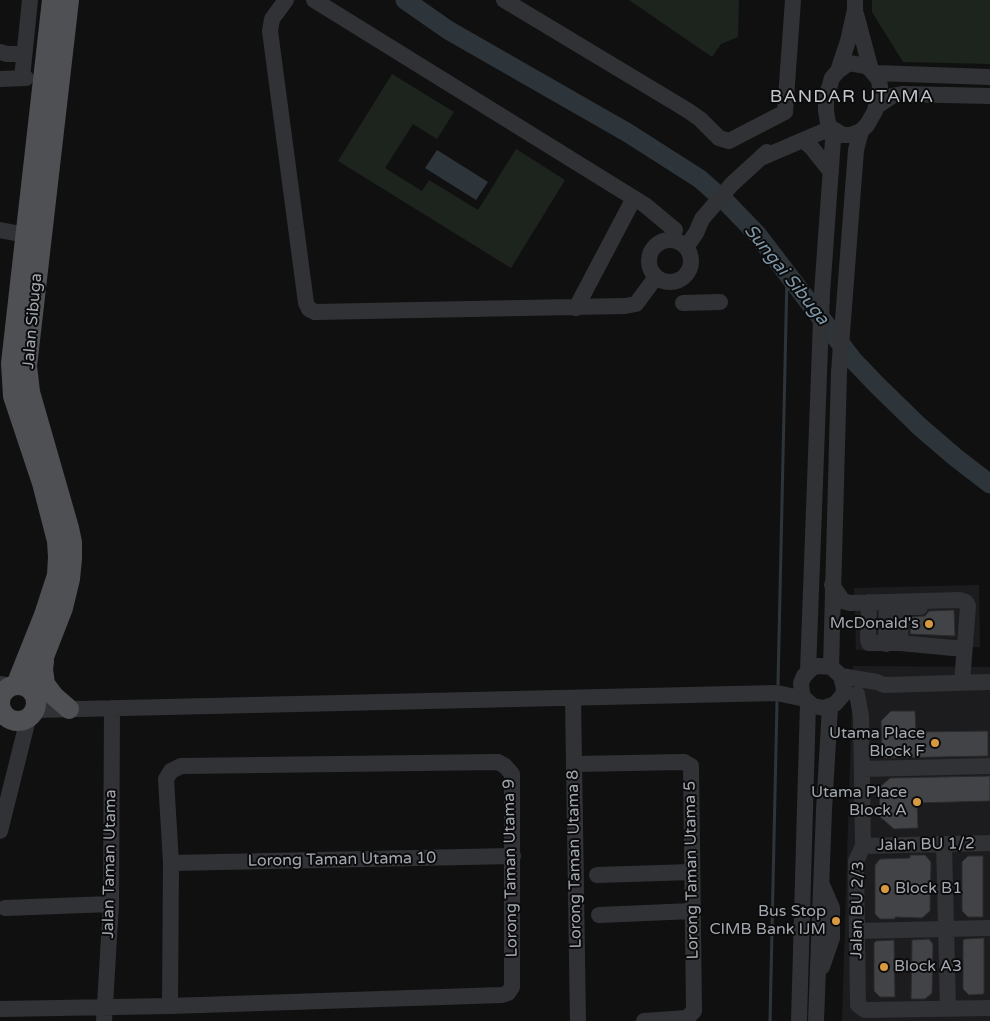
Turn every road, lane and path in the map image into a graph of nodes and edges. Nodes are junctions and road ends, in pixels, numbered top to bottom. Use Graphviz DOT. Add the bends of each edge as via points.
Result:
graph roads {
  1 [pos="30,0"];
  2 [pos="52,0"];
  3 [pos="69,0"];
  4 [pos="286,0"];
  5 [pos="314,0"];
  6 [pos="504,0"];
  7 [pos="794,0"];
  8 [pos="855,5"];
  9 [pos="0,52"];
  10 [pos="24,54"];
  11 [pos="45,61"];
  12 [pos="838,71"];
  13 [pos="873,71"];
  14 [pos="990,77"];
  15 [pos="24,78"];
  16 [pos="0,79"];
  17 [pos="41,94"];
  18 [pos="990,96"];
  19 [pos="877,106"];
  20 [pos="829,126"];
  21 [pos="861,131"];
  22 [pos="804,141"];
  23 [pos="761,158"];
  24 [pos="831,172"];
  25 [pos="637,200"];
  26 [pos="704,216"];
  27 [pos="0,230"];
  28 [pos="26,235"];
  29 [pos="667,237"];
  30 [pos="686,247"];
  31 [pos="656,277"];
  32 [pos="682,278"];
  33 [pos="703,302"];
  34 [pos="720,302"];
  35 [pos="683,303"];
  36 [pos="576,308"];
  37 [pos="832,586"];
  38 [pos="869,602"];
  39 [pos="886,602"];
  40 [pos="893,644"];
  41 [pos="964,645"];
  42 [pos="44,657"];
  43 [pos="836,671"];
  44 [pos="805,677"];
  45 [pos="990,682"];
  46 [pos="962,683"];
  47 [pos="884,685"];
  48 [pos="777,693"];
  49 [pos="850,694"];
  50 [pos="573,698"];
  51 [pos="807,701"];
  52 [pos="13,703"];
  53 [pos="830,707"];
  54 [pos="112,708"];
  55 [pos="66,709"];
  56 [pos="574,764"];
  57 [pos="990,766"];
  58 [pos="862,769"];
  59 [pos="0,831"];
  60 [pos="990,843"];
  61 [pos="944,844"];
  62 [pos="863,846"];
  63 [pos="513,856"];
  64 [pos="171,863"];
  65 [pos="692,872"];
  66 [pos="597,875"];
  67 [pos="110,904"];
  68 [pos="5,908"];
  69 [pos="692,911"];
  70 [pos="599,915"];
  71 [pos="990,928"];
  72 [pos="946,929"];
  73 [pos="856,931"];
  74 [pos="170,1006"];
  75 [pos="990,1008"];
  76 [pos="0,1009"];
  77 [pos="948,1009"];
  78 [pos="104,1014"];
  79 [pos="922,1015"];
  80 [pos="578,1021"];
  81 [pos="644,1021"];
  82 [pos="799,1021"];
  83 [pos="816,1021"];
  1 -- 10 [label="street"];
  2 -- 11 [label="main road, Jalan Sibuga"];
  3 -- 42 [label="main road, Jalan Sibuga" via="27,366 30,392 72,542 70,579 63,608"];
  4 -- 36 [label="street" via="272,19 270,31 309,310"];
  5 -- 25 [label="street"];
  6 -- 7 [label="street" via="700,119 719,138 729,141 785,112"];
  8 -- 12 [label="street"];
  8 -- 13 [label="street"];
  9 -- 10 [label="street"];
  10 -- 15 [label="street"];
  11 -- 15 [label="street"];
  11 -- 17 [label="main road, Jalan Sibuga"];
  12 -- 13 [label="street" via="849,63 866,66"];
  12 -- 20 [label="street" via="832,78 826,98"];
  13 -- 14 [label="street"];
  13 -- 19 [label="street" via="880,87"];
  15 -- 16 [label="street"];
  15 -- 17 [label="street"];
  17 -- 28 [label="main road, Jalan Sibuga"];
  18 -- 19 [label="street" via="902,94 892,96"];
  19 -- 21 [label="street"];
  20 -- 21 [label="street" via="843,135"];
  20 -- 22 [label="street"];
  20 -- 23 [label="street" via="772,149"];
  20 -- 24 [label="street" via="833,140"];
  21 -- 37 [label="street" via="856,150 839,372"];
  22 -- 23 [label="street"];
  22 -- 24 [label="street"];
  23 -- 26 [label="street"];
  24 -- 44 [label="street" via="822,293"];
  25 -- 29 [label="street"];
  25 -- 36 [label="street"];
  26 -- 29 [label="street"];
  26 -- 30 [label="street"];
  27 -- 28 [label="street"];
  28 -- 52 [label="main road, Jalan Sibuga" via="11,363 13,396 42,483 58,557 50,599"];
  29 -- 30 [label="street"];
  29 -- 31 [label="street" via="651,251 649,258"];
  30 -- 32 [label="street" via="691,267"];
  31 -- 32 [label="street" via="669,282"];
  31 -- 36 [label="street" via="640,300 631,305"];
  32 -- 33 [label="street"];
  33 -- 34 [label="street"];
  33 -- 35 [label="street"];
  37 -- 38 [label="street" via="843,601"];
  37 -- 43 [label="street"];
  38 -- 39 [label="street"];
  38 -- 40 [label="street" via="869,643"];
  39 -- 40 [label="street"];
  39 -- 41 [label="street" via="966,602"];
  40 -- 41 [label="street"];
  40 -- 41 [label="street" via="904,607 956,606 961,609"];
  41 -- 46 [label="street"];
  42 -- 52 [label="main road, Jalan Sibuga"];
  42 -- 55 [label="main road" via="45,684"];
  43 -- 44 [label="street" via="819,666"];
  43 -- 47 [label="street"];
  43 -- 49 [label="street"];
  44 -- 48 [label="street"];
  44 -- 51 [label="street" via="801,689"];
  45 -- 46 [label="street"];
  46 -- 47 [label="street"];
  47 -- 49 [label="street" via="875,690"];
  48 -- 50 [label="street"];
  48 -- 51 [label="street"];
  49 -- 53 [label="street"];
  49 -- 58 [label="street, Jalan BU 2/3" via="862,716"];
  50 -- 54 [label="street"];
  50 -- 56 [label="street, Lorong Taman Utama 8"];
  51 -- 53 [label="street" via="818,708"];
  51 -- 82 [label="street"];
  52 -- 55 [label="street"];
  52 -- 59 [label="street"];
  53 -- 83 [label="street"];
  54 -- 55 [label="street"];
  54 -- 67 [label="street, Jalan Taman Utama"];
  56 -- 65 [label="street, Lorong Taman Utama 5" via="687,762 691,766"];
  56 -- 80 [label="street, Lorong Taman Utama 8"];
  57 -- 58 [label="street"];
  58 -- 62 [label="street, Jalan BU 2/3"];
  60 -- 61 [label="street, Jalan BU 1/2"];
  61 -- 62 [label="street, Jalan BU 1/2"];
  61 -- 72 [label="street"];
  62 -- 73 [label="street, Jalan BU 2/3" via="856,861"];
  63 -- 64 [label="street, Lorong Taman Utama 10"];
  63 -- 64 [label="street, Lorong Taman Utama 9" via="512,774 498,762 181,766 171,771 166,779"];
  63 -- 74 [label="street, Lorong Taman Utama 9" via="512,988 508,993"];
  64 -- 74 [label="street, Lorong Taman Utama 9"];
  65 -- 66 [label="street"];
  65 -- 69 [label="street, Lorong Taman Utama 5"];
  67 -- 68 [label="street"];
  67 -- 78 [label="street, Jalan Taman Utama"];
  69 -- 70 [label="street"];
  69 -- 81 [label="street, Lorong Taman Utama 5" via="694,1011 687,1018"];
  71 -- 72 [label="street"];
  72 -- 73 [label="street"];
  72 -- 77 [label="street"];
  73 -- 79 [label="street, Jalan BU 2/3" via="857,1002 860,1007"];
  74 -- 78 [label="street, Lorong Taman Utama 9"];
  75 -- 77 [label="street"];
  76 -- 78 [label="street, Lorong Taman Utama 9"];
  77 -- 79 [label="street"];
}
